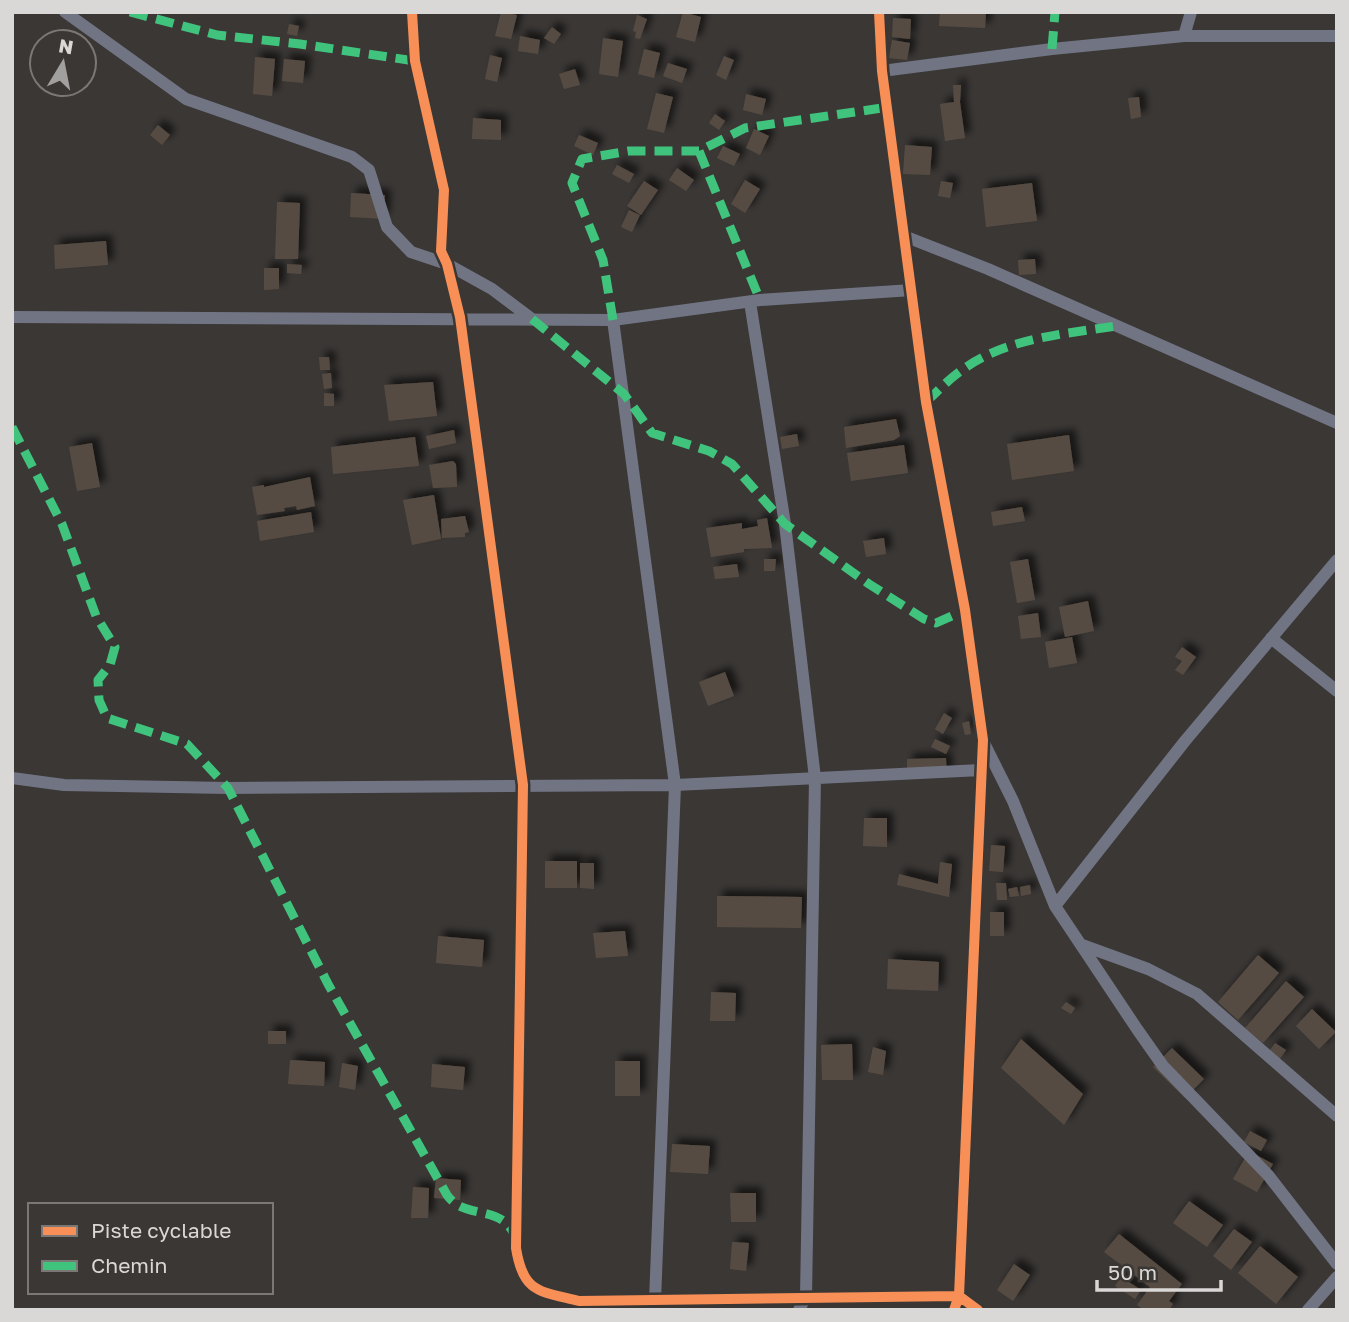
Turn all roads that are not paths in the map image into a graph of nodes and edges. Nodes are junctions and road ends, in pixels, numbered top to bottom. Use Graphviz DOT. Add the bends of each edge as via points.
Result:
graph roads {
  1 [pos="65,12"];
  2 [pos="412,12"];
  3 [pos="872,12"];
  4 [pos="879,12"];
  5 [pos="1191,12"];
  6 [pos="1184,36"];
  7 [pos="1337,36"];
  8 [pos="882,38"];
  9 [pos="882,71"];
  10 [pos="904,236"];
  11 [pos="447,264"];
  12 [pos="912,290"];
  13 [pos="750,302"];
  14 [pos="12,317"];
  15 [pos="460,317"];
  16 [pos="532,319"];
  17 [pos="612,320"];
  18 [pos="1337,423"];
  19 [pos="1337,560"];
  20 [pos="1271,638"];
  21 [pos="1337,691"];
  22 [pos="983,740"];
  23 [pos="981,770"];
  24 [pos="12,778"];
  25 [pos="815,778"];
  26 [pos="523,785"];
  27 [pos="674,785"];
  28 [pos="1055,906"];
  29 [pos="1082,945"];
  30 [pos="1337,1116"];
  31 [pos="1337,1264"];
  32 [pos="1337,1277"];
  33 [pos="806,1296"];
  34 [pos="959,1296"];
  35 [pos="655,1301"];
  36 [pos="582,1305"];
  37 [pos="800,1310"];
  38 [pos="954,1310"];
  39 [pos="978,1310"];
  40 [pos="1308,1310"];
  1 -- 11 [label="street" via="186,99 352,157 369,170 387,228 411,252"];
  2 -- 11 [label="street" via="415,61 444,190 441,251"];
  3 -- 8 [label="street"];
  4 -- 8 [label="street"];
  5 -- 6 [label="street"];
  6 -- 7 [label="street"];
  6 -- 9 [label="street"];
  8 -- 9 [label="street"];
  9 -- 10 [label="street"];
  10 -- 12 [label="street"];
  10 -- 18 [label="street"];
  11 -- 15 [label="street"];
  11 -- 16 [label="street"];
  12 -- 13 [label="street"];
  12 -- 22 [label="street" via="926,402 965,610"];
  13 -- 17 [label="street"];
  13 -- 25 [label="street" via="785,524"];
  14 -- 15 [label="street"];
  15 -- 16 [label="street"];
  15 -- 26 [label="street"];
  16 -- 17 [label="street"];
  17 -- 27 [label="street"];
  19 -- 20 [label="street"];
  20 -- 21 [label="street"];
  20 -- 28 [label="street"];
  22 -- 23 [label="street"];
  22 -- 28 [label="street"];
  23 -- 25 [label="street"];
  23 -- 34 [label="street"];
  24 -- 26 [label="street" via="64,785 228,788"];
  25 -- 27 [label="street"];
  25 -- 33 [label="street"];
  26 -- 27 [label="street"];
  26 -- 36 [label="street" via="516,1248 525,1280 541,1292"];
  27 -- 35 [label="street"];
  28 -- 29 [label="street"];
  29 -- 30 [label="street" via="1148,969 1197,995"];
  29 -- 31 [label="street" via="1163,1066 1268,1175"];
  32 -- 40 [label="street"];
  33 -- 34 [label="street"];
  33 -- 35 [label="street"];
  33 -- 37 [label="street"];
  34 -- 38 [label="street"];
  34 -- 39 [label="street"];
  35 -- 36 [label="street"];
}
